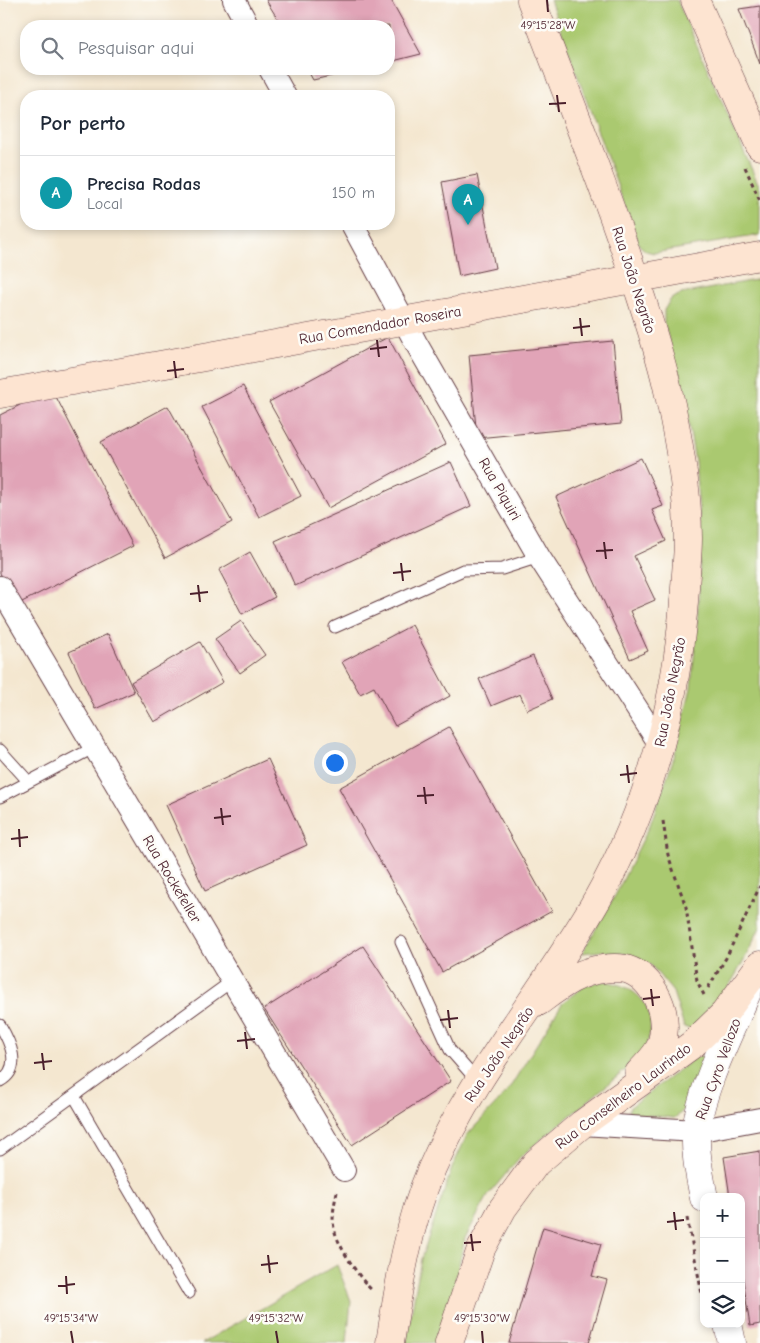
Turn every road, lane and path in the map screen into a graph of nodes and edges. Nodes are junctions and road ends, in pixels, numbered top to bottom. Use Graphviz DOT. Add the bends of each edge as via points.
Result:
graph roads {
  1 [pos="234,0"];
  2 [pos="531,0"];
  3 [pos="695,0"];
  4 [pos="245,20"];
  5 [pos="273,75"];
  6 [pos="282,90"];
  7 [pos="760,146"];
  8 [pos="355,230"];
  9 [pos="760,256"];
  10 [pos="635,278"];
  11 [pos="404,321"];
  12 [pos="0,394"];
  13 [pos="539,558"];
  14 [pos="0,587"];
  15 [pos="335,627"];
  16 [pos="661,746"];
  17 [pos="95,747"];
  18 [pos="0,750"];
  19 [pos="28,781"];
  20 [pos="0,796"];
  21 [pos="662,813"];
  22 [pos="760,886"];
  23 [pos="401,942"];
  24 [pos="758,968"];
  25 [pos="232,981"];
  26 [pos="704,995"];
  27 [pos="702,1004"];
  28 [pos="530,1007"];
  29 [pos="0,1025"];
  30 [pos="0,1081"];
  31 [pos="478,1082"];
  32 [pos="74,1096"];
  33 [pos="609,1105"];
  34 [pos="760,1119"];
  35 [pos="582,1124"];
  36 [pos="696,1131"];
  37 [pos="0,1149"];
  38 [pos="344,1170"];
  39 [pos="694,1205"];
  40 [pos="702,1283"];
  41 [pos="189,1293"];
  42 [pos="395,1310"];
  43 [pos="729,1328"];
  44 [pos="390,1343"];
  45 [pos="449,1343"];
  46 [pos="732,1343"];
  1 -- 4 [label="street"];
  2 -- 10 [label="main road, Rua João Negrão"];
  3 -- 7 [label="main road"];
  5 -- 6 [label="street"];
  8 -- 11 [label="street, Rua Piquiri"];
  9 -- 10 [label="main road, Rua Comendador Roseira"];
  10 -- 11 [label="main road, Rua Comendador Roseira"];
  10 -- 16 [label="main road, Rua João Negrão" via="669,391 681,461 688,537 675,684"];
  11 -- 12 [label="main road, Rua Comendador Roseira"];
  11 -- 13 [label="street, Rua Piquiri"];
  13 -- 15 [label="lane" via="502,569 463,570"];
  13 -- 16 [label="street, Rua Piquiri"];
  14 -- 17 [label="street, Rua Rockefeller"];
  16 -- 28 [label="main road, Rua João Negrão" via="635,824 603,889"];
  17 -- 19 [label="lane"];
  17 -- 25 [label="street, Rua Rockefeller"];
  18 -- 19 [label="lane"];
  19 -- 20 [label="lane"];
  21 -- 26 [label="path" via="668,855 686,907 697,981"];
  22 -- 26 [label="path" via="726,958"];
  23 -- 31 [label="lane" via="450,1050"];
  24 -- 33 [label="main road, Rua Conselheiro Laurindo" via="724,1014 694,1044"];
  24 -- 36 [label="street, Rua Cyro Vellozo" via="706,1093"];
  25 -- 32 [label="lane"];
  25 -- 38 [label="street, Rua Rockefeller"];
  26 -- 27 [label="path"];
  28 -- 31 [label="main road, Rua João Negrão"];
  28 -- 33 [label="main road" via="583,974 602,969 625,969 643,979 659,1001 664,1023 662,1043"];
  29 -- 30 [label="lane" via="13,1053 12,1068"];
  31 -- 42 [label="main road, Rua João Negrão" via="431,1170 411,1229"];
  32 -- 37 [label="lane"];
  32 -- 41 [label="lane"];
  33 -- 35 [label="main road, Rua Conselheiro Laurindo"];
  34 -- 36 [label="street"];
  35 -- 36 [label="street"];
  35 -- 45 [label="main road, Rua Conselheiro Laurindo" via="536,1163 503,1208 481,1249"];
  36 -- 39 [label="street, Rua Cyro Vellozo"];
  38 -- 42 [label="path" via="333,1216 335,1233 369,1288"];
  39 -- 40 [label="path"];
  42 -- 44 [label="main road, Rua João Negrão"];
  43 -- 46 [label="street"];
}
